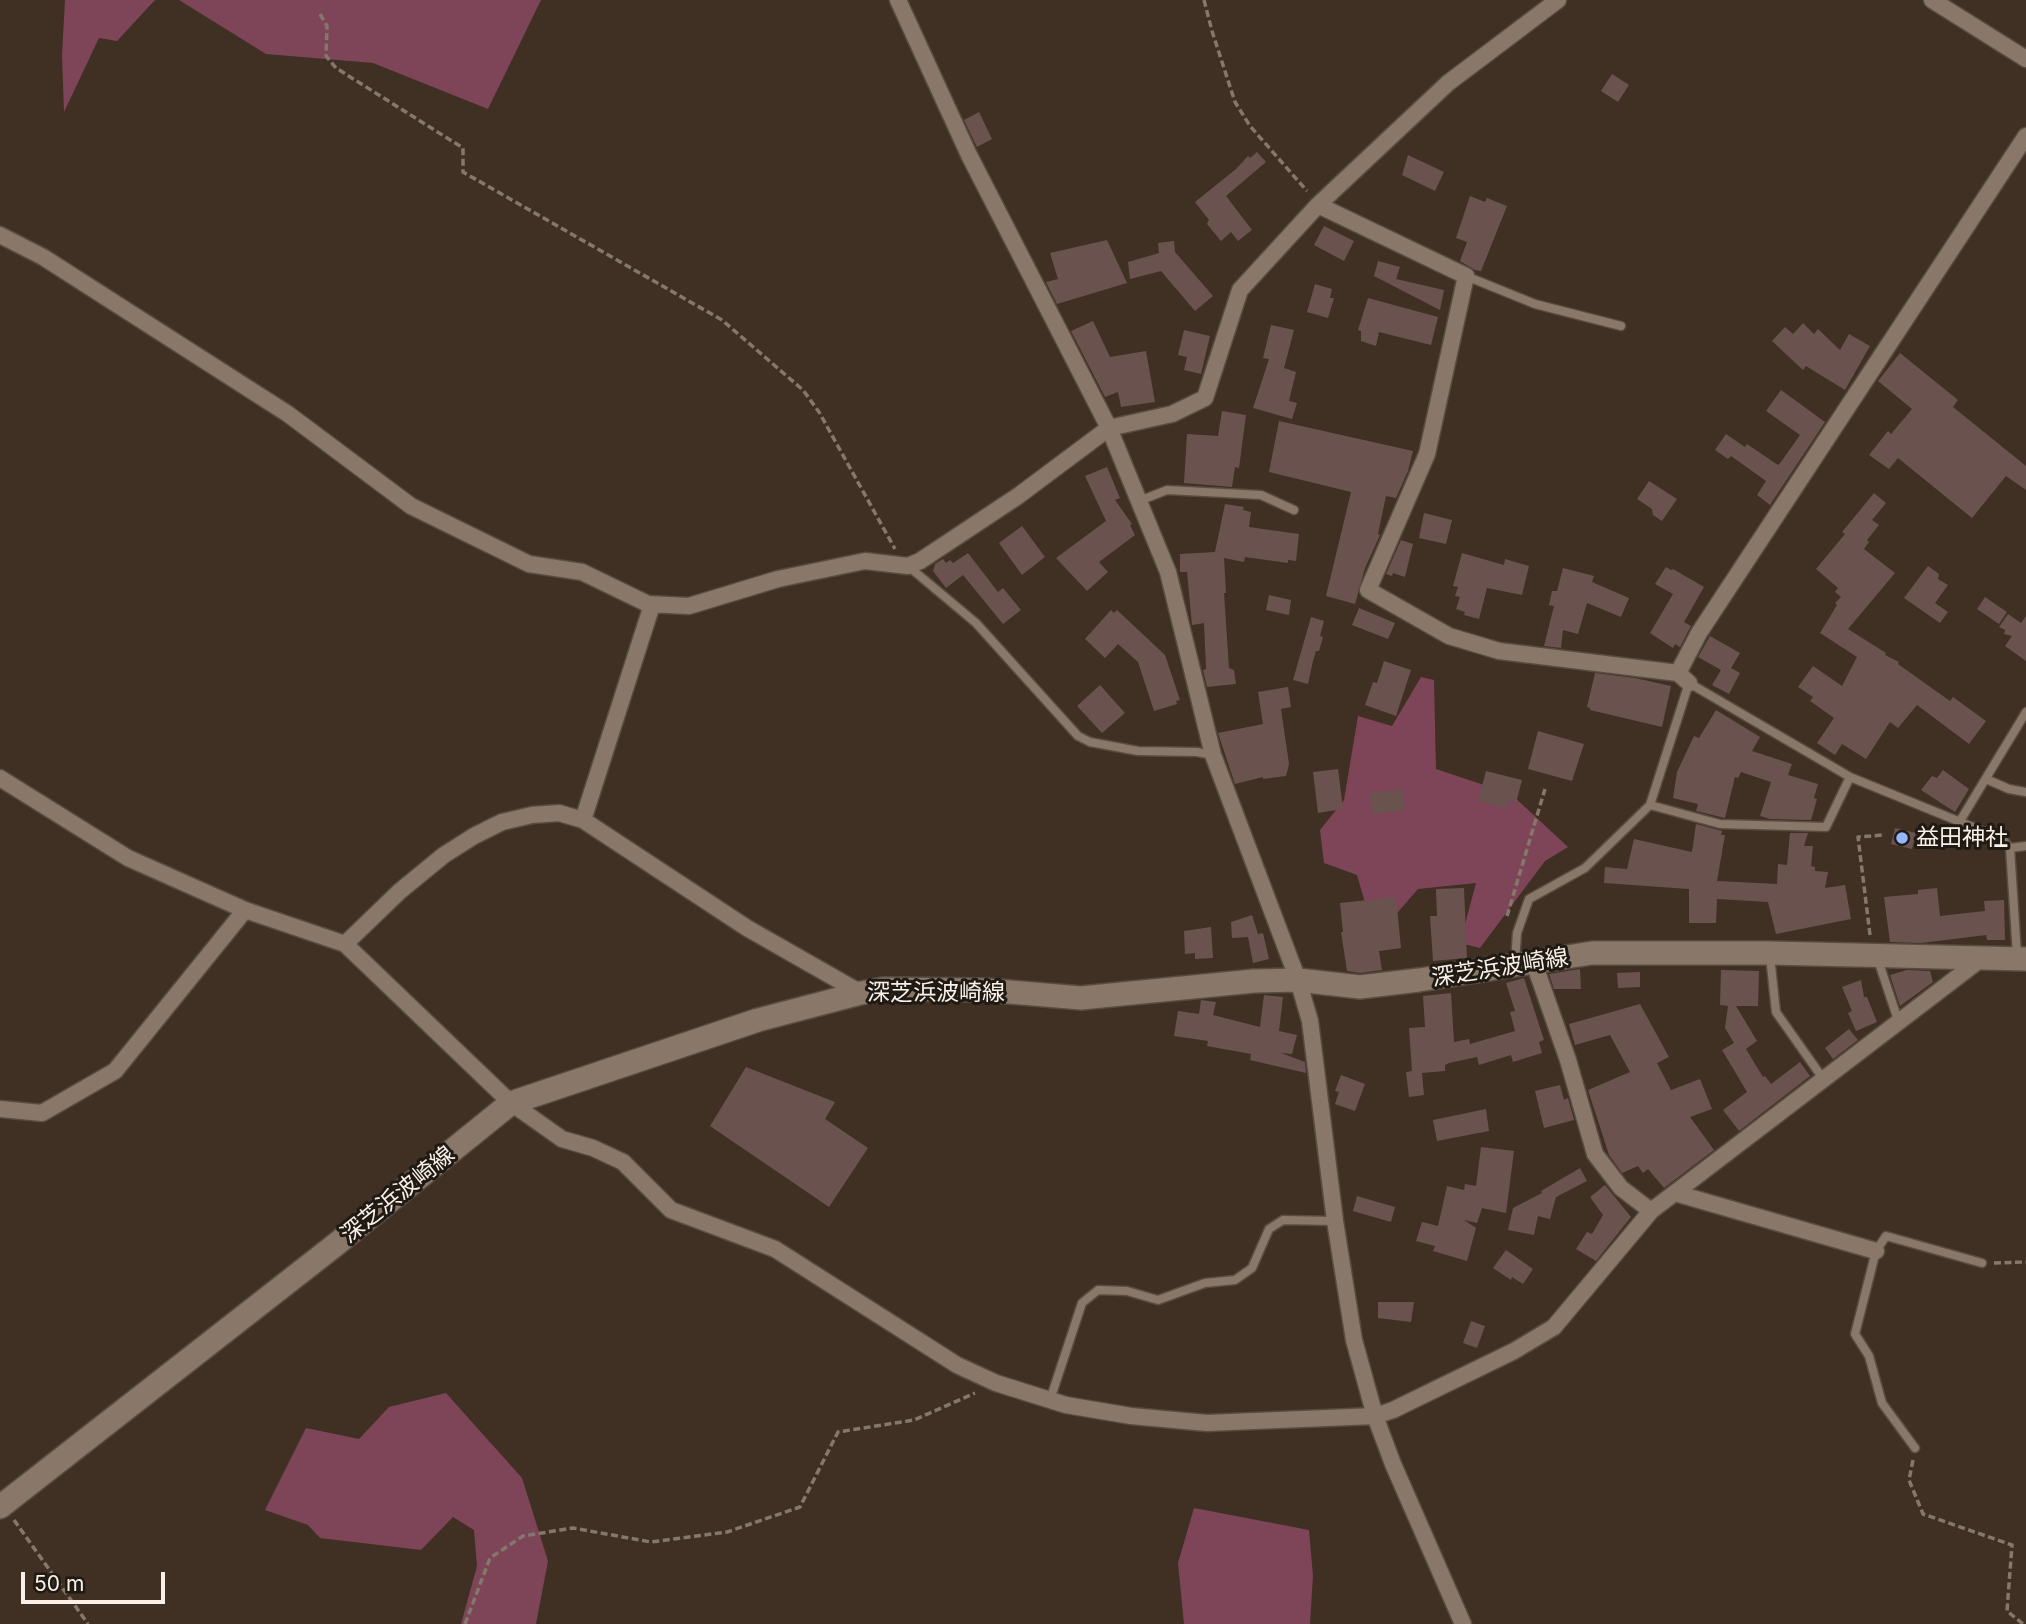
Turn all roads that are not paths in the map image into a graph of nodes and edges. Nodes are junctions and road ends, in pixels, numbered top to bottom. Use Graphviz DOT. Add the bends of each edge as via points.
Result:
graph roads {
  1 [pos="898,0"];
  2 [pos="1558,0"];
  3 [pos="1932,0"];
  4 [pos="2026,59"];
  5 [pos="2026,136"];
  6 [pos="1318,205"];
  7 [pos="0,235"];
  8 [pos="1465,276"];
  9 [pos="1620,326"];
  10 [pos="1109,428"];
  11 [pos="1139,501"];
  12 [pos="1294,510"];
  13 [pos="906,566"];
  14 [pos="652,605"];
  15 [pos="1684,678"];
  16 [pos="2026,712"];
  17 [pos="1213,755"];
  18 [pos="1850,777"];
  19 [pos="0,778"];
  20 [pos="1986,779"];
  21 [pos="2026,792"];
  22 [pos="1650,805"];
  23 [pos="583,820"];
  24 [pos="1960,821"];
  25 [pos="2026,846"];
  26 [pos="2010,848"];
  27 [pos="245,910"];
  28 [pos="345,944"];
  29 [pos="1769,953"];
  30 [pos="1874,955"];
  31 [pos="1981,959"];
  32 [pos="2021,959"];
  33 [pos="1524,964"];
  34 [pos="1298,980"];
  35 [pos="861,993"];
  36 [pos="1899,1023"];
  37 [pos="1824,1080"];
  38 [pos="511,1103"];
  39 [pos="1,1112"];
  40 [pos="1675,1192"];
  41 [pos="1651,1211"];
  42 [pos="1335,1221"];
  43 [pos="1876,1251"];
  44 [pos="1982,1263"];
  45 [pos="1050,1400"];
  46 [pos="1375,1416"];
  47 [pos="1915,1448"];
  48 [pos="2,1505"];
  49 [pos="1458,1622"];
  1 -- 10 [label="street" via="969,155"];
  2 -- 6 [label="street" via="1448,83"];
  3 -- 4 [label="street"];
  5 -- 15 [label="street" via="1699,633"];
  6 -- 8 [label="street"];
  6 -- 10 [label="street" via="1240,290 1205,398 1172,414"];
  7 -- 14 [label="street" via="43,257 288,414 411,506 529,564 582,572"];
  8 -- 9 [label="lane" via="1535,304"];
  8 -- 15 [label="street" via="1427,454 1368,590 1449,636 1499,652"];
  10 -- 11 [label="street"];
  10 -- 13 [label="street" via="1018,496"];
  11 -- 12 [label="lane" via="1167,490 1261,495"];
  11 -- 17 [label="street" via="1168,572"];
  13 -- 14 [label="street" via="865,561 778,579 689,606"];
  13 -- 17 [label="lane" via="976,622 1078,736 1138,751"];
  14 -- 23 [label="street"];
  15 -- 18 [label="lane"];
  15 -- 22 [label="lane"];
  16 -- 20 [label="lane"];
  17 -- 34 [label="street"];
  18 -- 22 [label="lane" via="1826,827 1720,824"];
  18 -- 24 [label="lane"];
  19 -- 27 [label="street" via="128,858"];
  20 -- 21 [label="lane"];
  20 -- 24 [label="lane"];
  22 -- 33 [label="lane" via="1585,868 1529,899 1517,933"];
  23 -- 28 [label="street" via="559,813 532,815 502,822 474,836 444,855"];
  23 -- 35 [label="street" via="747,928"];
  24 -- 26 [label="lane" via="2002,839"];
  25 -- 26 [label="lane"];
  26 -- 32 [label="lane"];
  27 -- 28 [label="street"];
  27 -- 39 [label="street" via="115,1071 42,1113"];
  28 -- 38 [label="street"];
  29 -- 30 [label="main road, 深芝浜波崎線"];
  29 -- 33 [label="main road, 深芝浜波崎線" via="1592,953"];
  29 -- 37 [label="lane" via="1776,1012"];
  30 -- 31 [label="main road, 深芝浜波崎線"];
  30 -- 36 [label="lane"];
  31 -- 32 [label="main road, 深芝浜波崎線"];
  31 -- 36 [label="street"];
  33 -- 34 [label="main road, 深芝浜波崎線" via="1360,987"];
  33 -- 41 [label="street" via="1568,1060 1595,1154 1621,1188"];
  34 -- 35 [label="main road, 深芝浜波崎線" via="1081,998 986,990"];
  34 -- 42 [label="street" via="1310,1021"];
  35 -- 38 [label="main road, 深芝浜波崎線" via="758,1020"];
  36 -- 37 [label="street"];
  37 -- 40 [label="street"];
  38 -- 45 [label="street" via="562,1139 623,1162 671,1210 775,1249 957,1365"];
  38 -- 48 [label="main road, 深芝浜波崎線"];
  40 -- 41 [label="street"];
  40 -- 43 [label="street"];
  41 -- 46 [label="street" via="1554,1327 1468,1374"];
  42 -- 45 [label="lane" via="1283,1220 1269,1229 1252,1268 1234,1280 1205,1283 1158,1300 1126,1291 1098,1290 1082,1303"];
  42 -- 46 [label="street" via="1354,1340"];
  43 -- 44 [label="lane" via="1886,1236"];
  43 -- 47 [label="lane" via="1855,1334 1869,1356 1882,1403"];
  45 -- 46 [label="street" via="1130,1416 1207,1423"];
  46 -- 49 [label="street"];
}
